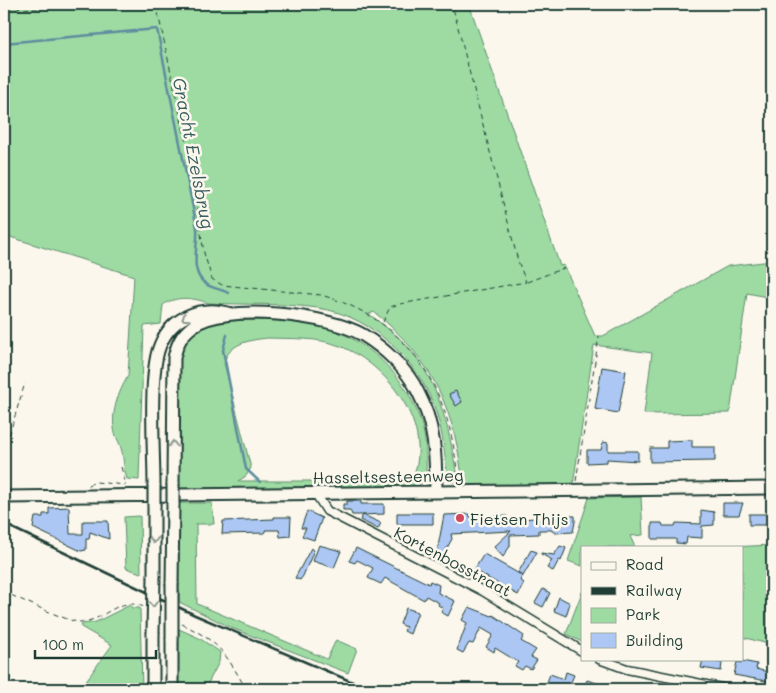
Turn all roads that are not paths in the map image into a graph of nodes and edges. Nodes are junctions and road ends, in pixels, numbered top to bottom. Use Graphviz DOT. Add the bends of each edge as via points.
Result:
graph roads {
  1 [pos="231,314"];
  2 [pos="772,488"];
  3 [pos="436,492"];
  4 [pos="316,494"];
  5 [pos="4,497"];
  6 [pos="581,650"];
  7 [pos="602,660"];
  8 [pos="153,689"];
  9 [pos="172,689"];
  10 [pos="726,689"];
  1 -- 3 [label="main road" via="312,317 340,324 382,349 418,391 428,414 435,444"];
  1 -- 8 [label="main road, one-way, bridge" via="203,310 189,315 174,325 158,351 154,408"];
  9 -- 1 [label="main road, one-way, bridge" via="174,358 177,343 194,325"];
  2 -- 3 [label="main road, Hasseltsesteenweg"];
  3 -- 4 [label="main road, Hasseltsesteenweg"];
  4 -- 5 [label="main road, Hasseltsesteenweg" via="128,490 78,496"];
  4 -- 6 [label="street, Kortenbosstraat" via="327,511 483,591"];
  7 -- 10 [label="street" via="627,669"];
}
